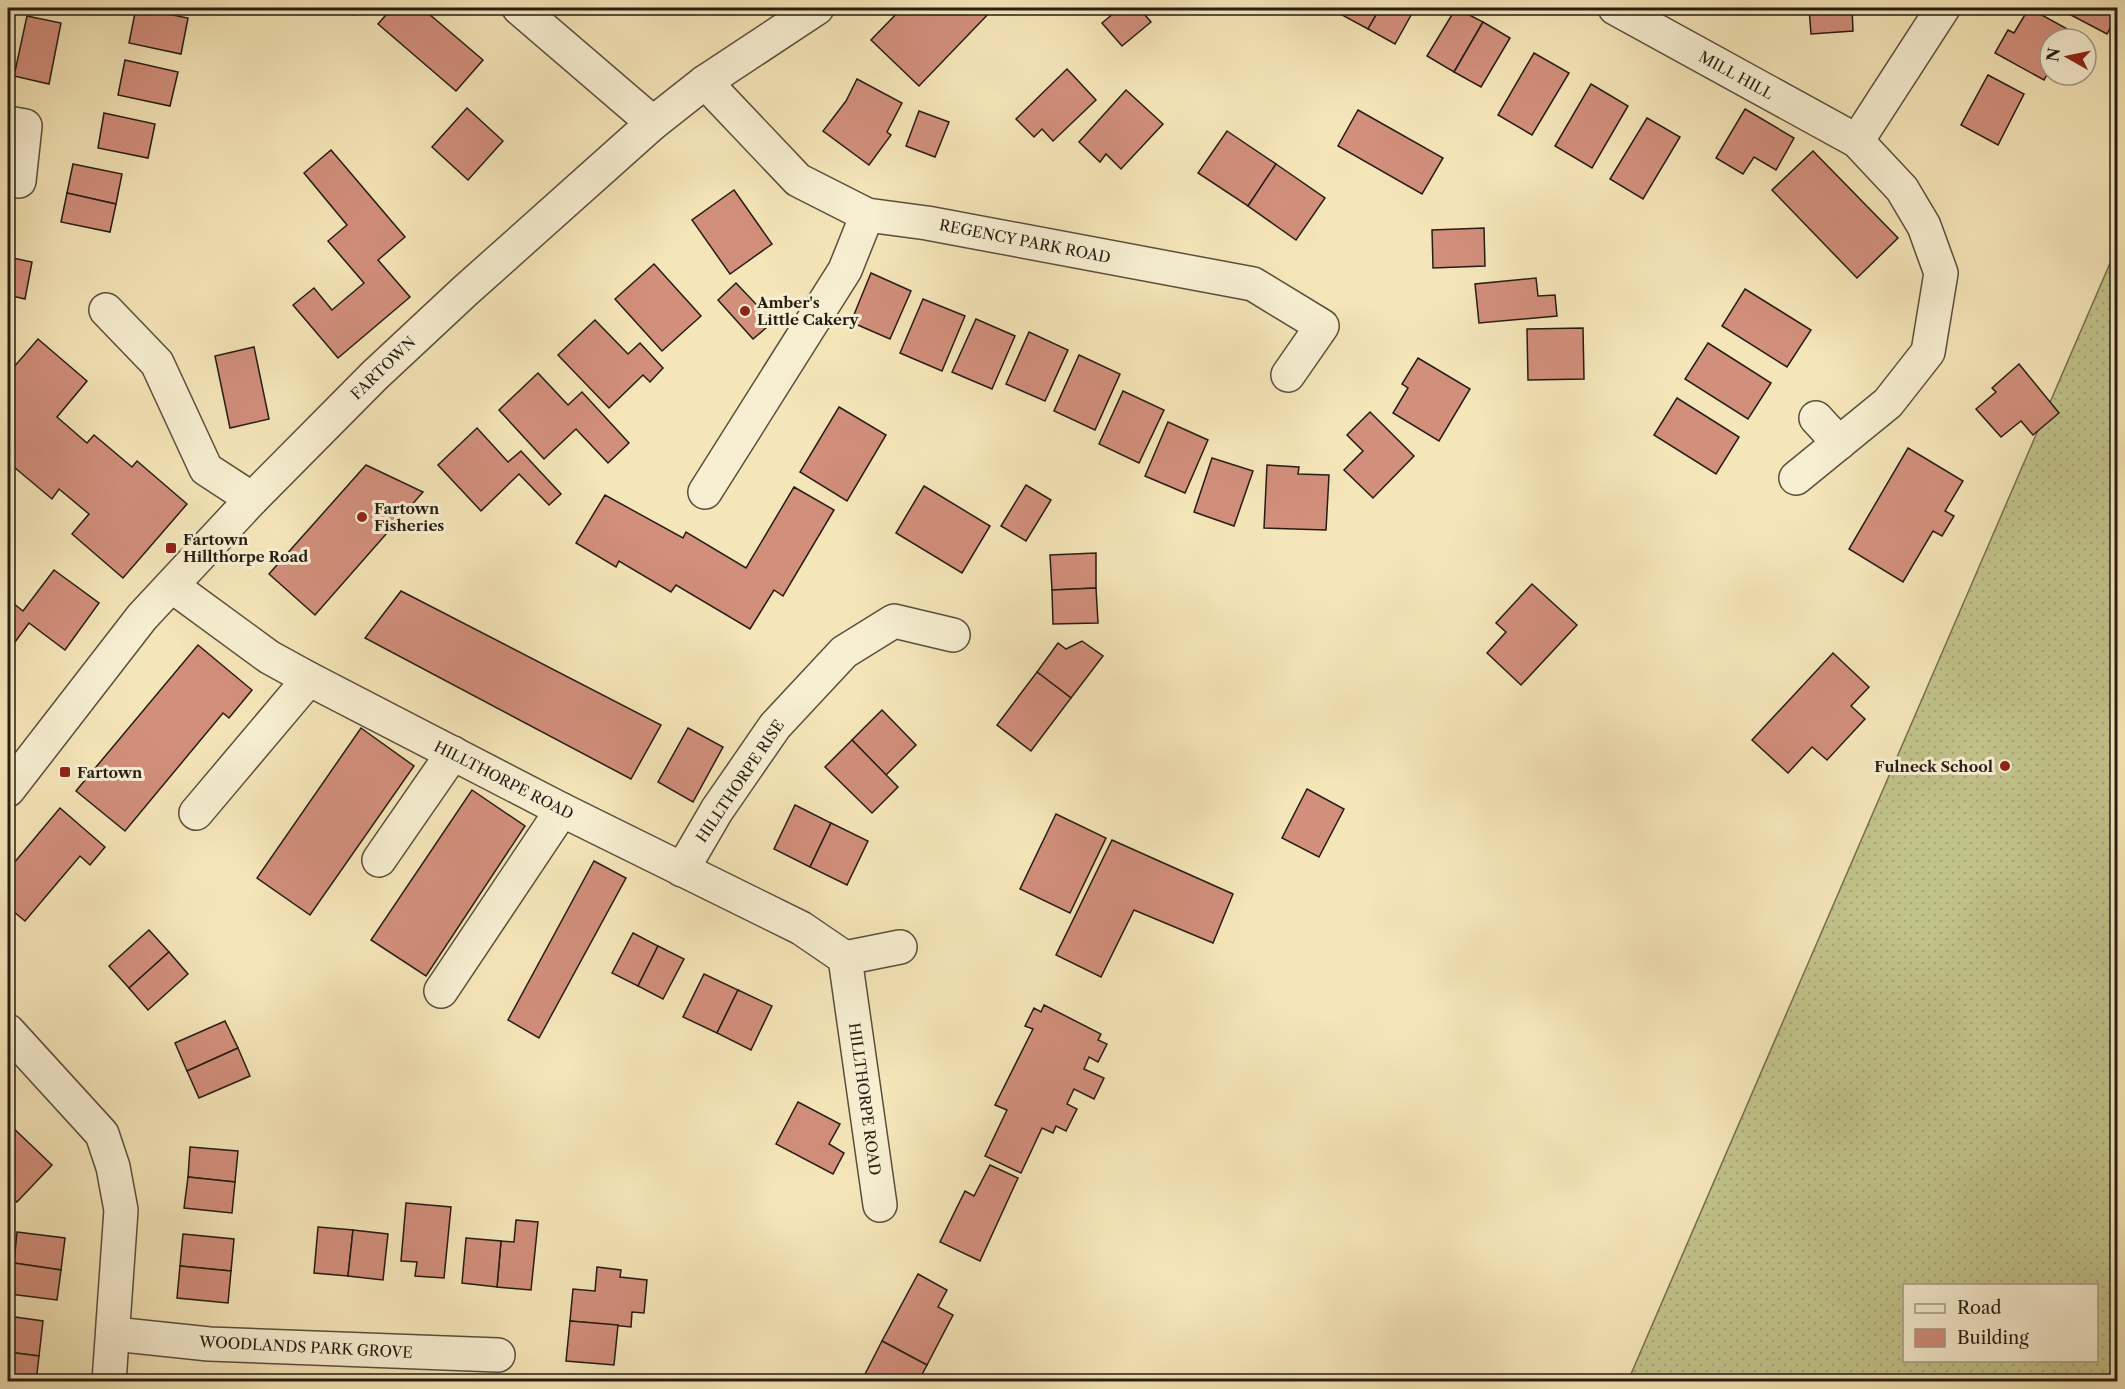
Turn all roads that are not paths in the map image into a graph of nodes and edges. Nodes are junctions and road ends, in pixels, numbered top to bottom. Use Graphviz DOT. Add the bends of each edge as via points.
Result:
graph roads {
  1 [pos="519,8"];
  2 [pos="817,8"];
  3 [pos="1615,8"];
  4 [pos="1943,8"];
  5 [pos="705,82"];
  6 [pos="8,123"];
  7 [pos="652,123"];
  8 [pos="1857,141"];
  9 [pos="19,181"];
  10 [pos="867,215"];
  11 [pos="106,310"];
  12 [pos="1288,375"];
  13 [pos="1816,418"];
  14 [pos="1839,443"];
  15 [pos="1796,478"];
  16 [pos="705,492"];
  17 [pos="252,499"];
  18 [pos="172,586"];
  19 [pos="953,635"];
  20 [pos="309,678"];
  21 [pos="453,753"];
  22 [pos="8,790"];
  23 [pos="562,810"];
  24 [pos="196,813"];
  25 [pos="379,860"];
  26 [pos="682,870"];
  27 [pos="900,947"];
  28 [pos="845,958"];
  29 [pos="441,991"];
  30 [pos="8,1031"];
  31 [pos="880,1205"];
  32 [pos="114,1334"];
  33 [pos="498,1356"];
  34 [pos="109,1382"];
  1 -- 7 [label="street"];
  2 -- 5 [label="street, FARTOWN"];
  3 -- 8 [label="street, MILL HILL"];
  4 -- 8 [label="street"];
  5 -- 7 [label="street, FARTOWN"];
  5 -- 10 [label="street, REGENCY PARK ROAD" via="798,180"];
  6 -- 9 [label="street" via="25,126"];
  7 -- 17 [label="street, FARTOWN" via="465,291"];
  8 -- 14 [label="street, MILL HILL" via="1902,189 1924,226 1941,273 1928,352 1888,403"];
  10 -- 12 [label="street, REGENCY PARK ROAD" via="1253,284 1322,326"];
  10 -- 16 [label="street" via="845,270"];
  11 -- 17 [label="street" via="157,363 206,470"];
  13 -- 14 [label="street"];
  14 -- 15 [label="street, MILL HILL"];
  17 -- 18 [label="street, FARTOWN"];
  18 -- 20 [label="street, HILLTHORPE ROAD" via="269,657"];
  18 -- 22 [label="street, FARTOWN" via="142,617"];
  19 -- 26 [label="street, HILLTHORPE RISE" via="894,621 844,652 775,726 717,810"];
  20 -- 21 [label="street, HILLTHORPE ROAD"];
  20 -- 24 [label="street"];
  21 -- 23 [label="street, HILLTHORPE ROAD"];
  21 -- 25 [label="street"];
  23 -- 26 [label="street, HILLTHORPE ROAD"];
  23 -- 29 [label="street"];
  26 -- 28 [label="street, HILLTHORPE ROAD" via="801,928"];
  27 -- 28 [label="street"];
  28 -- 31 [label="street, HILLTHORPE ROAD"];
  30 -- 32 [label="street" via="102,1134 121,1210"];
  32 -- 33 [label="street, WOODLANDS PARK GROVE" via="209,1344"];
  32 -- 34 [label="street"];
}
